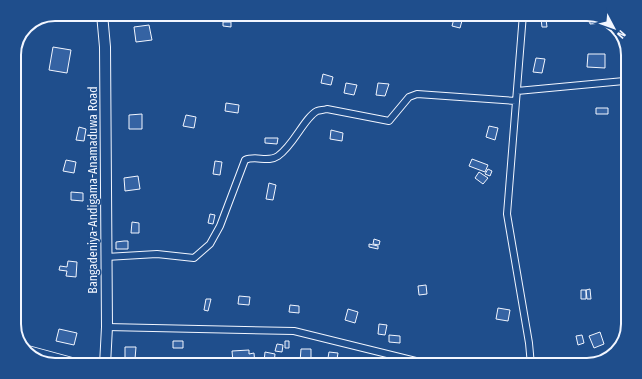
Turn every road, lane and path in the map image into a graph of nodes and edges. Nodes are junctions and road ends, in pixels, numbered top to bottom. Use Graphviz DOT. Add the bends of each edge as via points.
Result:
graph roads {
  1 [pos="103,21"];
  2 [pos="522,21"];
  3 [pos="621,81"];
  4 [pos="517,91"];
  5 [pos="516,101"];
  6 [pos="106,257"];
  7 [pos="107,327"];
  8 [pos="35,351"];
  9 [pos="62,358"];
  10 [pos="105,358"];
  11 [pos="404,358"];
  12 [pos="530,358"];
  1 -- 6 [label="main road, Bangadeniya-Andigama-Anamaduwa Road"];
  2 -- 4 [label="street"];
  3 -- 4 [label="street"];
  4 -- 5 [label="street"];
  5 -- 6 [label="street" via="417,94 409,97 389,121 327,109 318,110 289,147 278,156 270,160 245,160 220,226 210,244 194,258 157,254"];
  5 -- 12 [label="street" via="507,214"];
  6 -- 7 [label="main road, Bangadeniya-Andigama-Anamaduwa Road"];
  7 -- 10 [label="main road, Bangadeniya-Andigama-Anamaduwa Road"];
  7 -- 11 [label="street" via="294,331"];
  8 -- 9 [label="street"];
}
